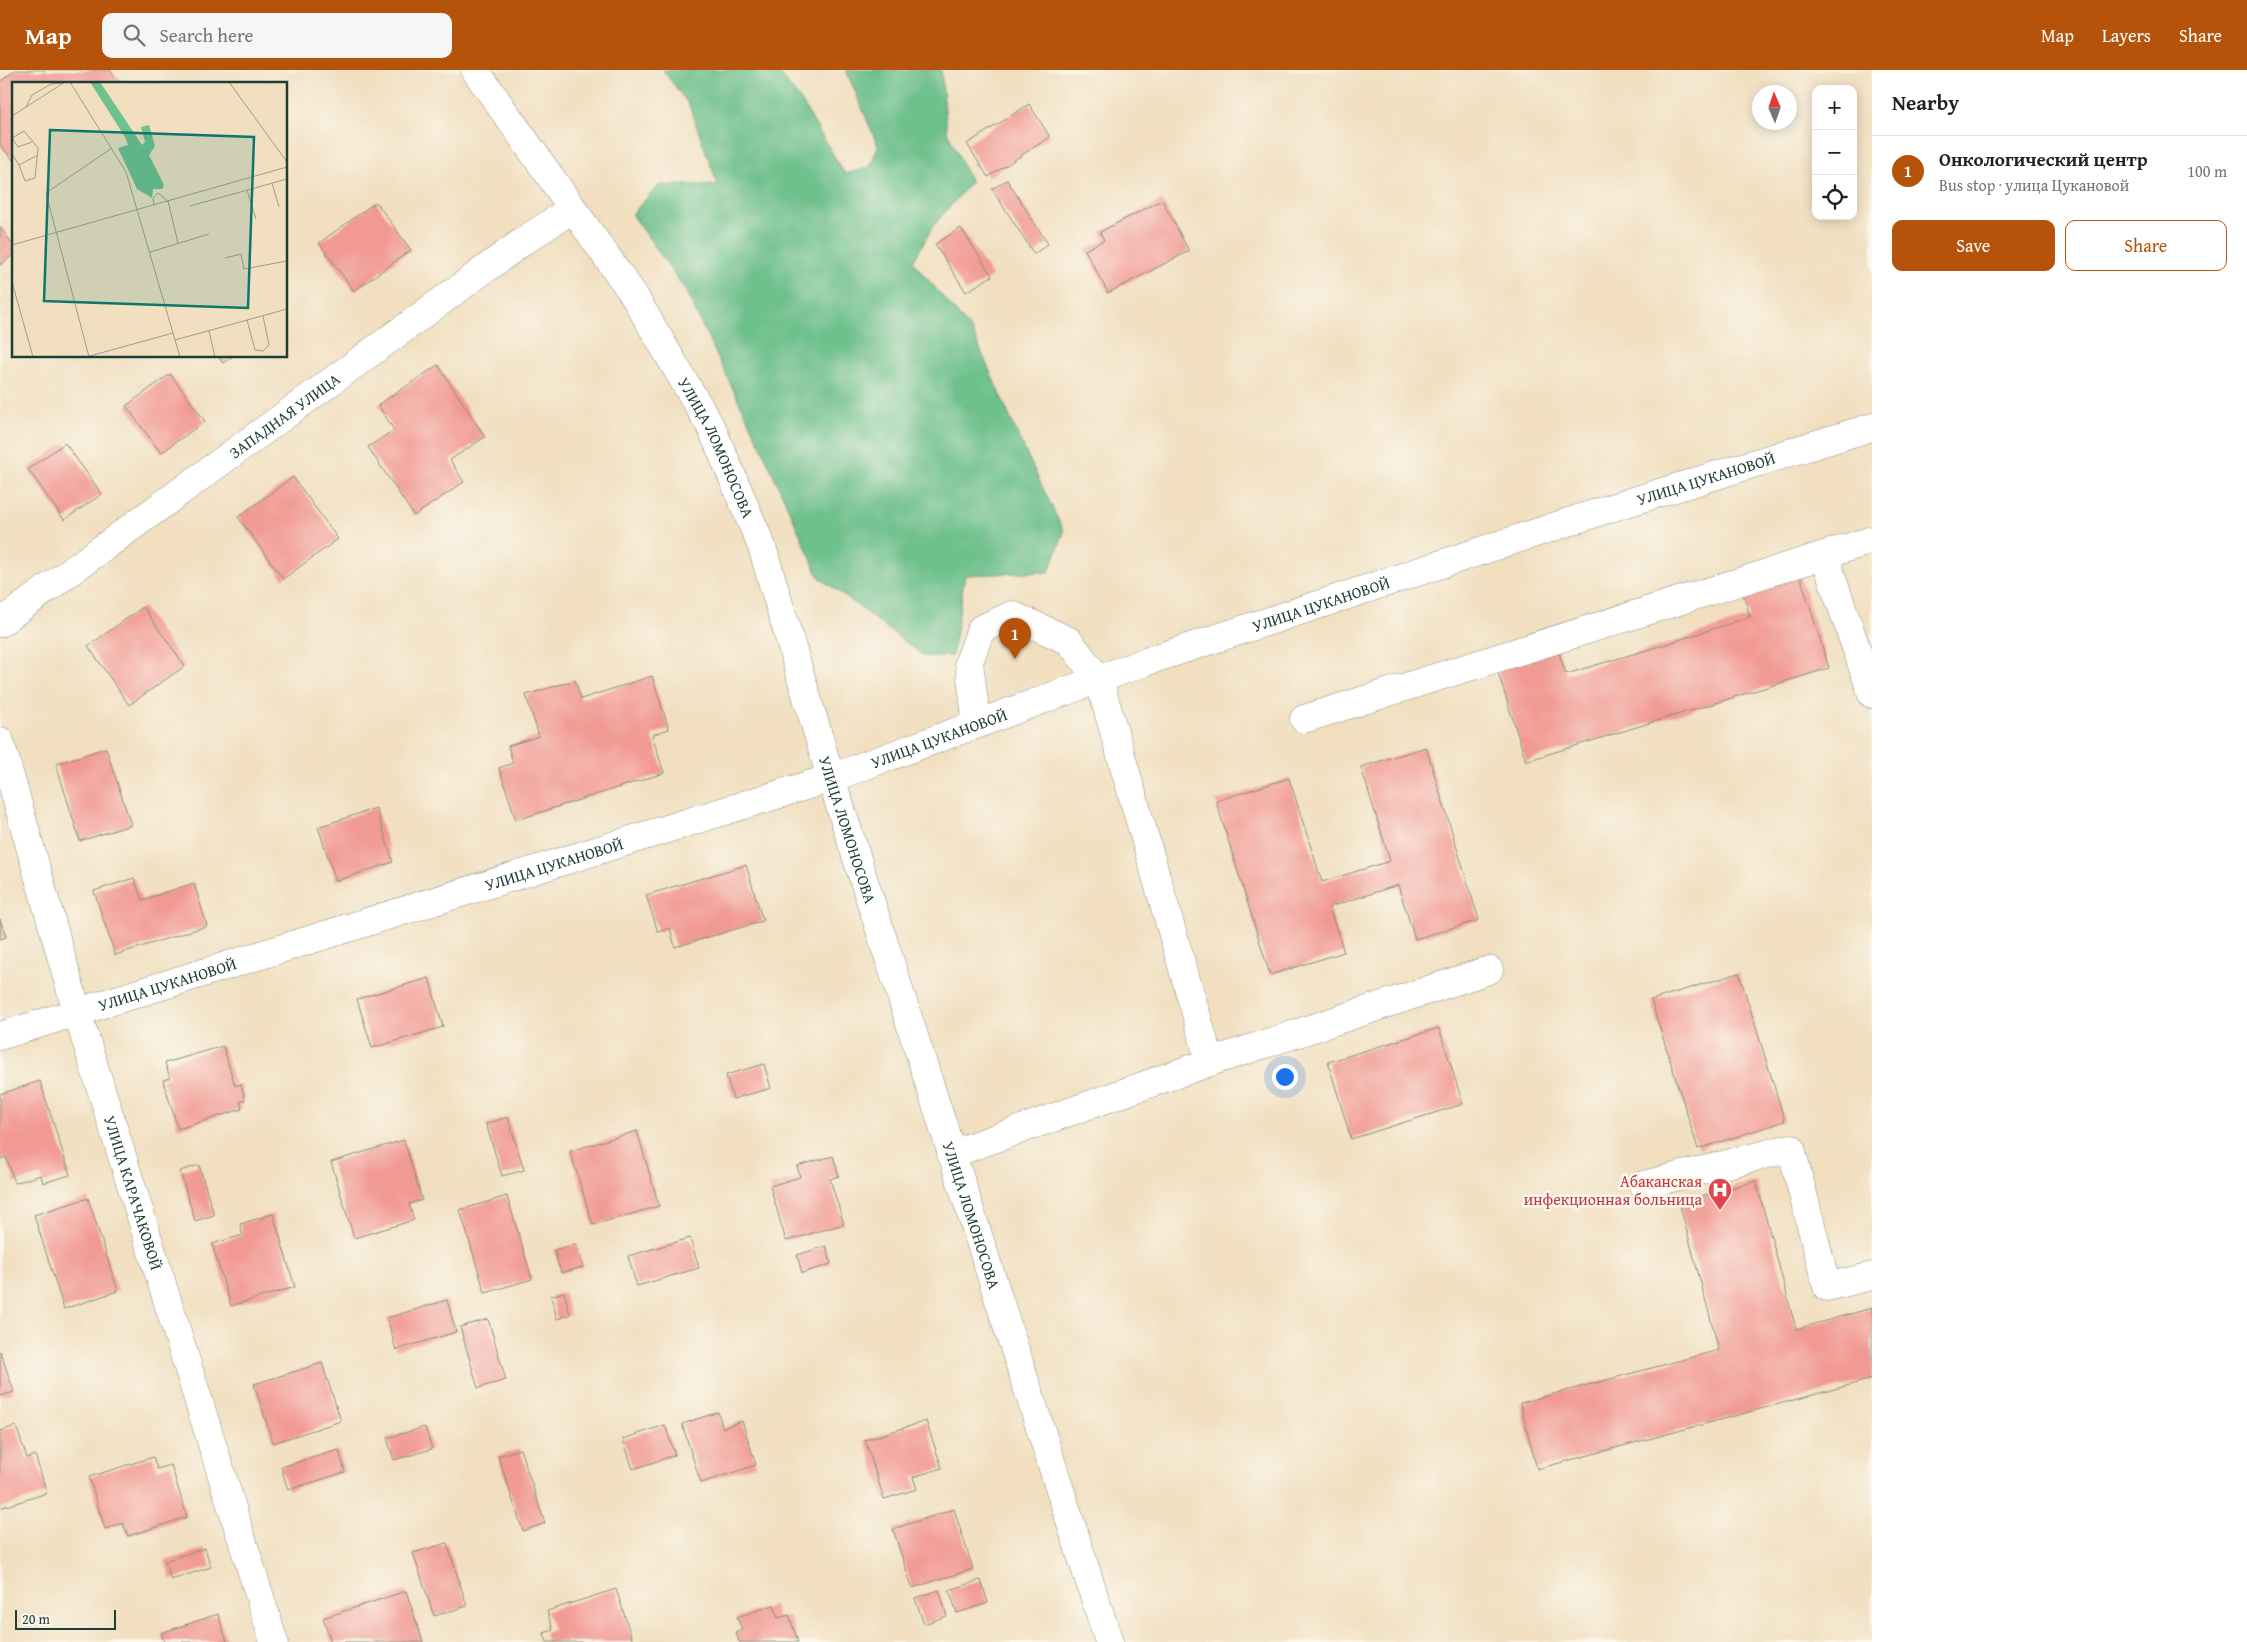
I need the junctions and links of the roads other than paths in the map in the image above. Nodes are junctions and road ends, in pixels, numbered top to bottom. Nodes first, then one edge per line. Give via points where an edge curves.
1 (475, 70) edge
2 (572, 209) junction
3 (1872, 427) edge
4 (1872, 540) edge
5 (1824, 555) junction
6 (0, 623) edge
7 (1099, 680) junction
8 (1872, 694) edge
9 (1304, 719) dead end
10 (977, 725) junction
11 (0, 741) edge
12 (830, 778) junction
13 (1489, 970) dead end
14 (77, 1012) junction
15 (0, 1036) edge
16 (1210, 1062) junction
17 (951, 1154) junction
18 (1642, 1185) dead end
19 (1872, 1276) edge
20 (274, 1642) edge
21 (1108, 1642) edge

1 - 2 street, УЛИЦА ЛОМОНОСОВА
2 - 6 street, ЗАПАДНАЯ УЛИЦА
2 - 12 street, УЛИЦА ЛОМОНОСОВА via 633,294 712,428 762,547
3 - 7 street, УЛИЦА ЦУКАНОВОЙ via 1617,506
4 - 5 street
5 - 8 street
5 - 9 street
7 - 10 street, УЛИЦА ЦУКАНОВОЙ
7 - 10 street via 1068,642 1012,615 982,629 969,662
7 - 16 street
10 - 12 street, УЛИЦА ЦУКАНОВОЙ
11 - 14 street, УЛИЦА КАРАЧАКОВОЙ
12 - 14 street, УЛИЦА ЦУКАНОВОЙ
12 - 17 street, УЛИЦА ЛОМОНОСОВА
13 - 16 street
14 - 15 street, УЛИЦА ЦУКАНОВОЙ
14 - 20 street, УЛИЦА КАРАЧАКОВОЙ
16 - 17 street
17 - 21 street, УЛИЦА ЛОМОНОСОВА
18 - 19 street via 1791,1148 1827,1287

